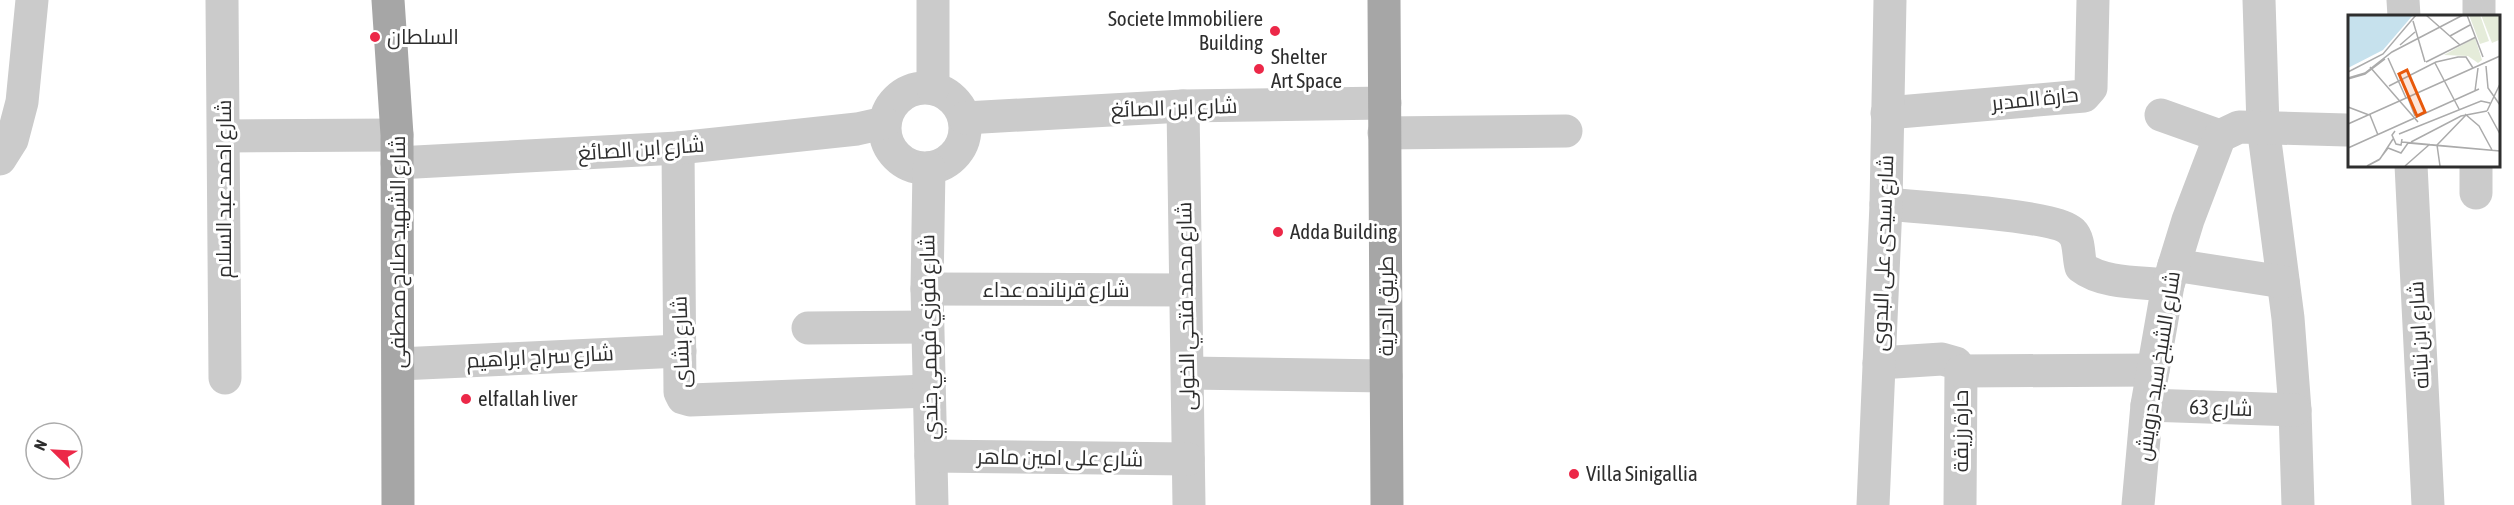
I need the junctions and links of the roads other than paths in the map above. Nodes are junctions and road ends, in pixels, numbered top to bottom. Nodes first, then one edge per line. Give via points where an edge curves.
1 (32, 0) edge
2 (222, 0) edge
3 (388, 0) edge
4 (933, 0) edge
5 (1384, 0) edge
6 (1890, 0) edge
7 (1898, 0) edge
8 (2093, 0) edge
9 (2259, 0) edge
10 (2403, 0) edge
11 (2404, 15) edge
12 (933, 87) junction
13 (1184, 106) junction
14 (1887, 113) junction
15 (2161, 115) dead end
16 (964, 118) junction
17 (1384, 118) junction
18 (884, 123) junction
19 (2263, 126) junction
20 (2346, 130) dead end
21 (1566, 131) dead end
22 (225, 136) junction
23 (2220, 136) junction
24 (678, 148) junction
25 (397, 149) junction
26 (0, 159) edge
27 (2411, 166) edge
28 (929, 168) junction
29 (1886, 204) junction
30 (2171, 275) junction
31 (2283, 282) junction
32 (927, 289) junction
33 (1185, 290) junction
34 (927, 327) junction
35 (808, 328) dead end
36 (680, 351) junction
37 (1879, 363) junction
38 (399, 364) junction
39 (2153, 370) junction
40 (1961, 371) junction
41 (1188, 374) junction
42 (1386, 376) junction
43 (225, 378) dead end
44 (928, 391) junction
45 (2147, 405) junction
46 (2295, 410) junction
47 (931, 456) junction
48 (1188, 459) junction
49 (398, 505) edge
50 (932, 505) edge
51 (1189, 505) edge
52 (1387, 505) edge
53 (1873, 505) edge
54 (1960, 505) edge
55 (2138, 505) edge
56 (2298, 505) edge
57 (2428, 505) edge

1 - 26 street via 22,102 12,140
2 - 22 street, شارع احمد عبد السلام
3 - 25 main road, شارع الشهيد صلاح مصطفى
4 - 12 street
5 - 17 main road, طريق الحرية
6 - 7 street
6 - 14 street, شارع سيدى على البدوى
8 - 14 street, حارة المدبر via 2091,88 2084,96
9 - 19 street
10 - 11 street
12 - 16 street via 955,100
12 - 18 street via 907,91 896,99
13 - 16 street, شارع ابن الصائغ
13 - 17 street, شارع ابن الصائغ
13 - 33 street, شارع محمد فتحي الخولى
14 - 29 street, شارع سيدى على البدوى
15 - 23 street
16 - 28 street via 962,145 954,157
17 - 21 street, شارع ابن الصائغ
17 - 42 main road, طريق الحرية
18 - 24 street, شارع ابن الصائغ
18 - 28 street via 885,138 897,156 915,167
19 - 20 street
19 - 23 street via 2239,127
19 - 31 street
22 - 25 street, شارع ابن الصائغ
22 - 43 street, شارع احمد عبد السلام
23 - 30 street, شارع الشيخ سيد درويش
24 - 25 street, شارع ابن الصائغ
24 - 36 street, شارع بشاى
25 - 38 main road, شارع الشهيد صلاح مصطفى
27 - 57 street, شارع ابن نباته
28 - 32 street, شارع فوزي فهمي جندي
29 - 30 street via 2062,225 2077,238 2080,267 2088,273 2099,277
29 - 37 street, شارع سيدى على البدوى
30 - 31 street
30 - 39 street, شارع الشيخ سيد درويش
31 - 46 street
32 - 33 street, شارع قرنانده عداء
32 - 34 street, شارع فوزي فهمي جندي
33 - 41 street, شارع محمد فتحي الخولى
34 - 35 street
34 - 44 street, شارع فوزي فهمي جندي
36 - 38 street, شارع سراج ابراهيم
36 - 44 street, شارع بشاى via 680,392 690,400
37 - 40 street, حارة رزيقة via 1942,359 1956,363
37 - 53 street, شارع سيدى على البدوى
38 - 49 main road, شارع الشهيد صلاح مصطفى
39 - 40 street
39 - 45 street, شارع الشيخ سيد درويش
40 - 54 street, حارة رزيقة
41 - 42 street
41 - 48 street, شارع محمد فتحي الخولى
42 - 52 main road, طريق الحرية
44 - 47 street, شارع فوزي فهمي جندي
45 - 46 street, شارع 63
45 - 55 street, شارع الشيخ سيد درويش
46 - 56 street
47 - 48 street, شارع على امين ماهر
47 - 50 street, شارع فوزي فهمي جندي
48 - 51 street, شارع محمد فتحي الخولى

